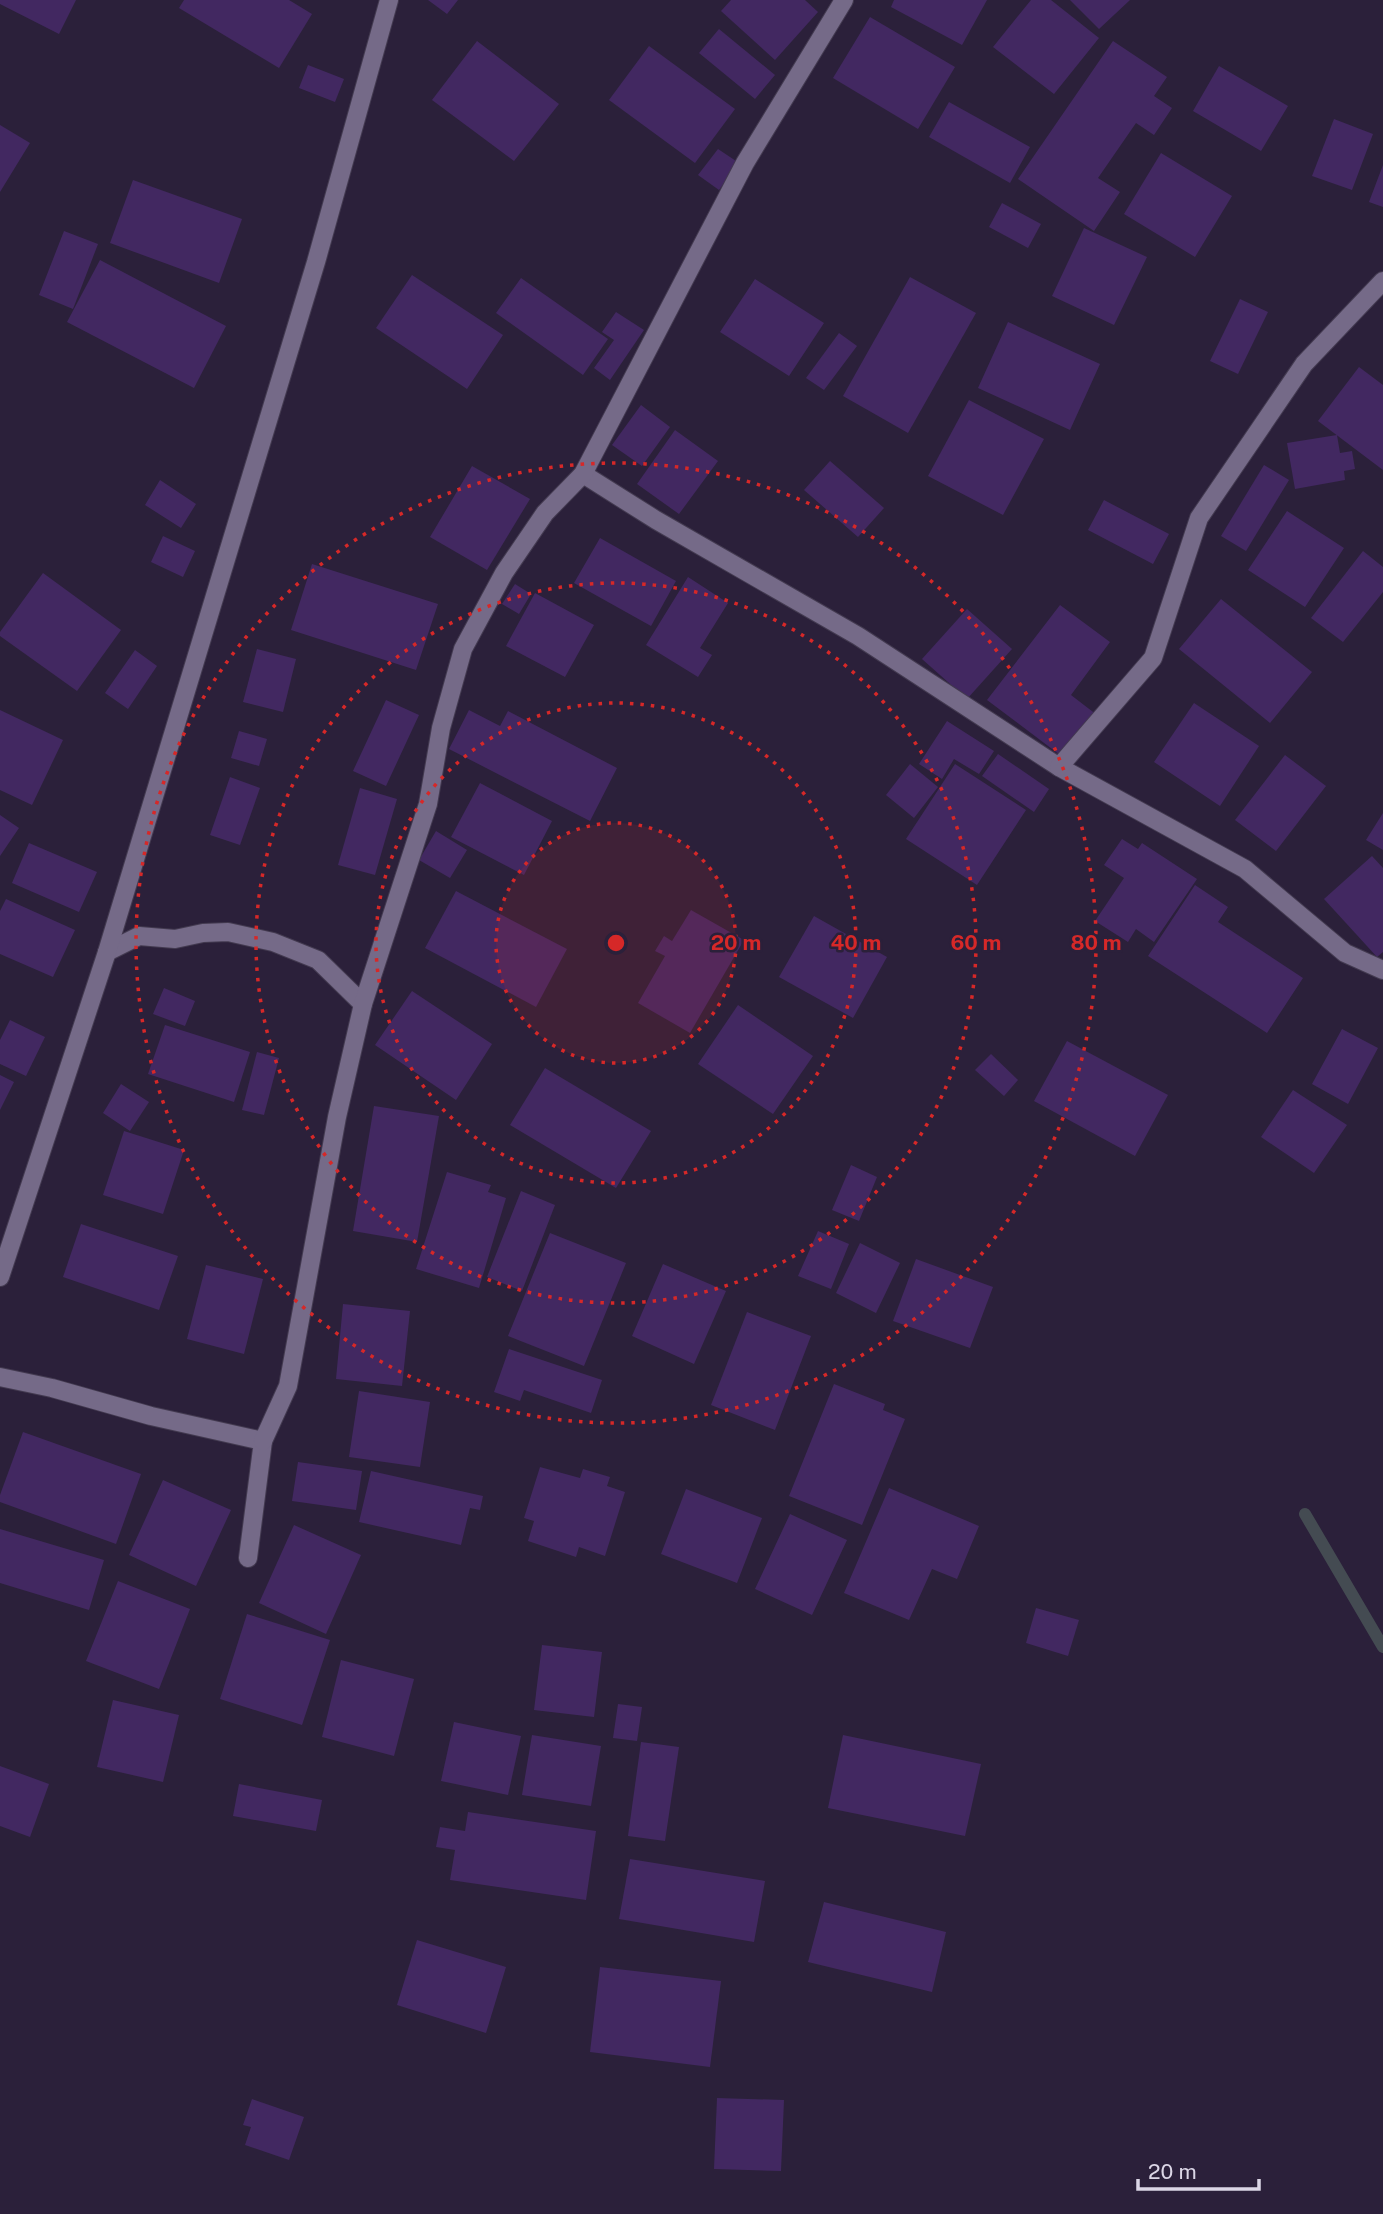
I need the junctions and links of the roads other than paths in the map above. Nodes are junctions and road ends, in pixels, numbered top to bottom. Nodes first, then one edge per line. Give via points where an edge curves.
1 (389, 0) edge
2 (844, 0) edge
3 (1383, 281) edge
4 (583, 474) junction
5 (1059, 767) junction
6 (107, 952) junction
7 (1383, 970) edge
8 (363, 1004) junction
9 (0, 1276) edge
10 (0, 1377) edge
11 (263, 1441) junction
12 (248, 1558) dead end

1 - 6 street via 316,262
2 - 4 street via 746,163
3 - 5 street via 1304,364 1199,518 1153,658
4 - 5 street via 858,636
4 - 8 street via 545,513 504,573 463,649 428,804
5 - 7 street via 1245,869 1345,953
6 - 8 street via 139,936 175,939 228,932 273,942 318,960
6 - 9 street
8 - 11 street via 288,1385
10 - 11 street
11 - 12 street

